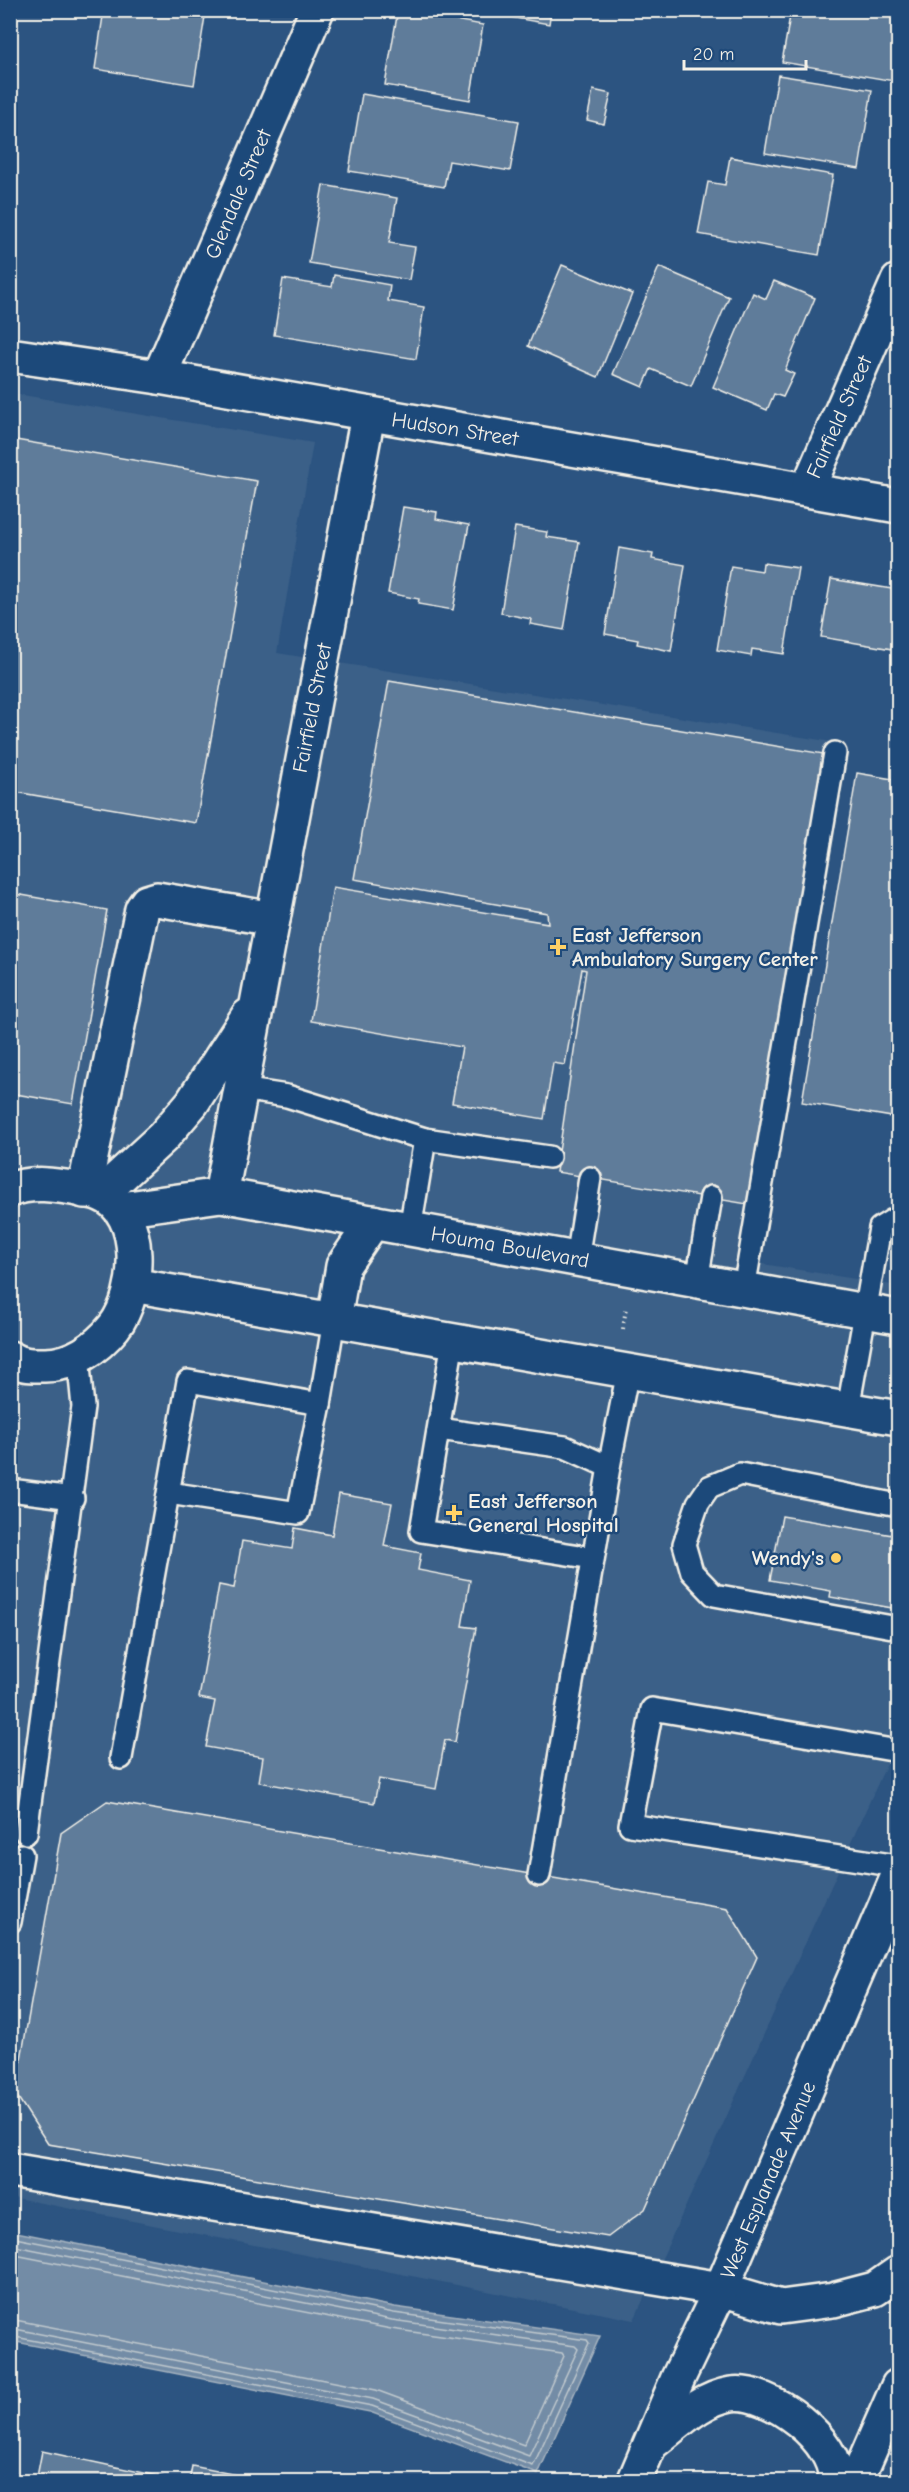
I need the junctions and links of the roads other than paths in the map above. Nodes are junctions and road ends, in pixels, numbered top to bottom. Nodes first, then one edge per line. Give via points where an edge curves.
1 (317, 10) edge
2 (898, 281) edge
3 (10, 355) edge
4 (159, 377) junction
5 (368, 415) junction
6 (808, 488) junction
7 (898, 506) edge
8 (835, 753) dead end
9 (273, 919) junction
10 (257, 1002) junction
11 (241, 1089) junction
12 (425, 1139) junction
13 (549, 1157) dead end
14 (590, 1178) dead end
15 (11, 1188) edge
16 (221, 1195) junction
17 (711, 1197) dead end
18 (102, 1198) junction
19 (898, 1216) edge
20 (373, 1222) junction
21 (410, 1229) junction
22 (577, 1259) junction
23 (697, 1281) junction
24 (132, 1286) junction
25 (744, 1289) junction
26 (866, 1311) junction
27 (898, 1317) edge
28 (334, 1320) junction
29 (453, 1341) junction
30 (78, 1356) junction
31 (10, 1358) edge
32 (628, 1371) junction
33 (320, 1404) junction
34 (848, 1409) junction
35 (898, 1418) edge
36 (439, 1429) junction
37 (609, 1467) junction
38 (10, 1490) edge
39 (169, 1493) junction
40 (73, 1497) junction
41 (898, 1505) edge
42 (593, 1558) junction
43 (898, 1628) edge
44 (898, 1751) edge
45 (121, 1758) dead end
46 (26, 1833) dead end
47 (22, 1855) dead end
48 (898, 1866) edge
49 (540, 1875) dead end
50 (898, 1876) edge
51 (10, 1922) edge
52 (10, 2170) edge
53 (898, 2273) edge
54 (721, 2289) junction
55 (898, 2385) edge
56 (650, 2444) junction
57 (634, 2481) edge
58 (835, 2481) edge
59 (856, 2481) edge

1 - 4 street, Glendale Street
2 - 6 street, Fairfield Street
3 - 4 street, Hudson Street
4 - 5 street, Hudson Street
5 - 6 street, Hudson Street
5 - 9 street, Fairfield Street
6 - 7 street, Hudson Street
8 - 25 lane
9 - 10 street, Fairfield Street
9 - 18 street via 157,899 147,902 142,909
10 - 11 street, Fairfield Street
10 - 18 street, Fairfield Street via 192,1103
11 - 12 lane via 287,1096
11 - 16 street, Fairfield Street
12 - 13 lane
12 - 21 lane
14 - 22 lane
15 - 18 street, Houma Boulevard via 56,1185
16 - 18 street, Houma Boulevard
16 - 20 street, Houma Boulevard
17 - 23 lane
18 - 24 street via 130,1227 135,1251
19 - 26 lane via 880,1228
20 - 21 street, Houma Boulevard
20 - 28 street via 343,1266
21 - 22 street, Houma Boulevard
22 - 23 street, Houma Boulevard
23 - 25 street, Houma Boulevard
24 - 28 street
24 - 30 street via 116,1325 90,1351
25 - 26 street, Houma Boulevard
26 - 27 street, Houma Boulevard
26 - 34 lane
28 - 29 street
28 - 33 lane
29 - 32 street
29 - 36 lane
30 - 31 street via 57,1365 22,1365
30 - 40 lane via 83,1407
32 - 34 street
32 - 37 lane
33 - 39 lane via 298,1514
33 - 39 lane via 188,1381
34 - 35 street
36 - 37 lane via 565,1447
36 - 42 lane via 422,1531
37 - 42 lane
38 - 40 lane
39 - 45 lane
40 - 46 lane
41 - 43 lane via 740,1474 710,1487 698,1503 684,1544 692,1572 714,1595
42 - 49 lane
44 - 48 lane via 652,1709 630,1825
47 - 51 lane
50 - 54 street, West Esplanade Avenue
52 - 54 street
53 - 54 street via 875,2289 781,2307
54 - 56 street, West Esplanade Avenue
55 - 59 street
56 - 57 street, West Esplanade Avenue
56 - 58 street via 705,2402 733,2394 770,2401 796,2416 822,2445 836,2474

